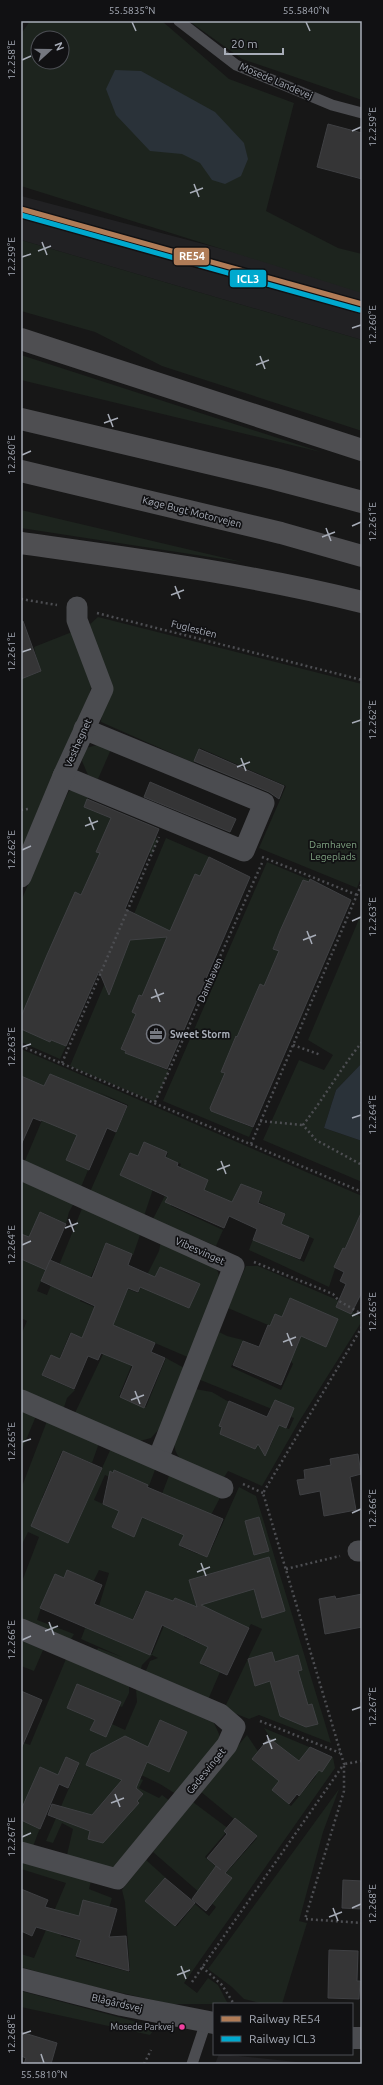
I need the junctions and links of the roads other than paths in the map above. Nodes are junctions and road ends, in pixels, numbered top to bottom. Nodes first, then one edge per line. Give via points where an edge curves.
1 (178, 21) edge
2 (362, 113) edge
3 (21, 339) edge
4 (21, 419) edge
5 (362, 450) edge
6 (21, 471) edge
7 (362, 502) edge
8 (21, 543) edge
9 (362, 556) edge
10 (362, 602) edge
11 (77, 608) road end
12 (84, 729) junction
13 (63, 776) junction
14 (21, 877) edge
15 (21, 1170) edge
16 (21, 1400) edge
17 (158, 1459) junction
18 (223, 1488) dead end
19 (21, 1629) edge
20 (21, 1852) edge
21 (21, 1979) edge
22 (210, 2023) edge
23 (192, 2064) edge

1 - 2 lane, Mosede Landevej via 236,65 332,105
3 - 5 highway
4 - 7 highway
6 - 9 highway, Køge Bugt Motorvejen via 281,533
8 - 10 highway via 317,591
11 - 12 street, Vesthegnet via 77,620 103,689
12 - 13 street, Vesthegnet
12 - 13 street via 264,804 244,851
13 - 14 street, Vesthegnet
15 - 17 street, Vibesvinget via 234,1266
16 - 17 street
17 - 18 street
19 - 20 street, Gadesvinget via 220,1714 235,1727 227,1745 117,1879
21 - 22 street, Blågårdsvej via 115,2003
22 - 23 lane

